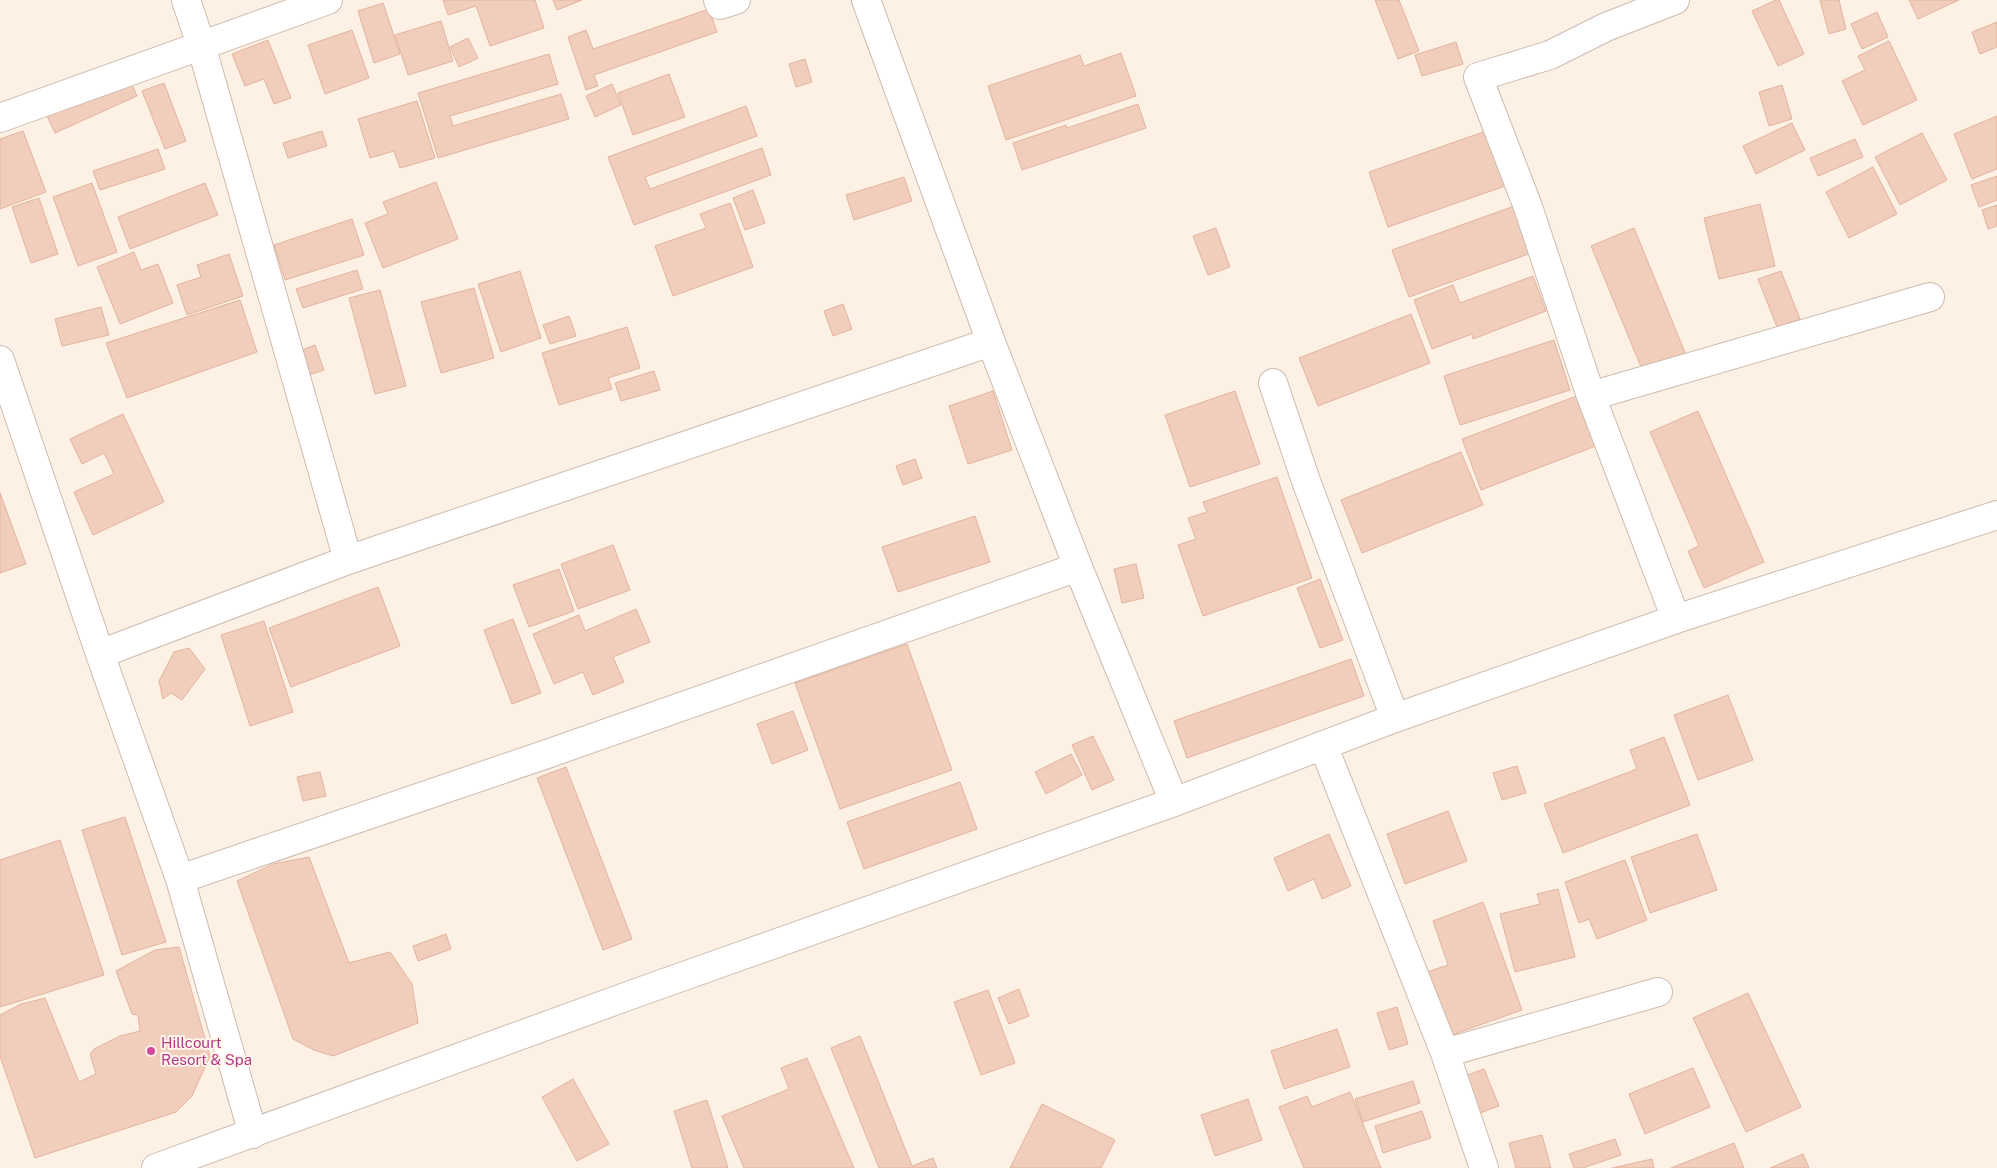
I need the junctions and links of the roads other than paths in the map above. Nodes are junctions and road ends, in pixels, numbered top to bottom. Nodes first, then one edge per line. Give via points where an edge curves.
1 (186, 0) edge
2 (328, 0) edge
3 (718, 0) edge
4 (736, 0) edge
5 (866, 0) edge
6 (1675, 0) edge
7 (200, 45) junction
8 (0, 118) edge
9 (1930, 297) dead end
10 (991, 342) junction
11 (0, 360) edge
12 (1273, 383) dead end
13 (1591, 396) junction
14 (1997, 515) edge
15 (348, 560) junction
16 (1078, 567) junction
17 (1676, 619) junction
18 (100, 654) junction
19 (1395, 718) junction
20 (1323, 745) junction
21 (1174, 802) junction
22 (180, 879) junction
23 (1658, 992) dead end
24 (1446, 1053) junction
25 (253, 1134) junction
26 (156, 1168) edge
27 (1484, 1168) edge

1 - 7 street
2 - 7 street
3 - 4 street via 720,5
5 - 10 street
6 - 13 street via 1606,27 1550,55 1478,77 1528,207
7 - 8 street
7 - 15 street
9 - 13 street
10 - 15 street
10 - 16 street
11 - 18 street
12 - 19 street via 1306,481
13 - 17 street
14 - 17 street
15 - 18 street
16 - 21 street
16 - 22 street
17 - 19 street
18 - 22 street
19 - 20 street
20 - 21 street
20 - 24 street
21 - 25 street via 638,992
22 - 25 street
23 - 24 street
24 - 27 street
25 - 26 street

